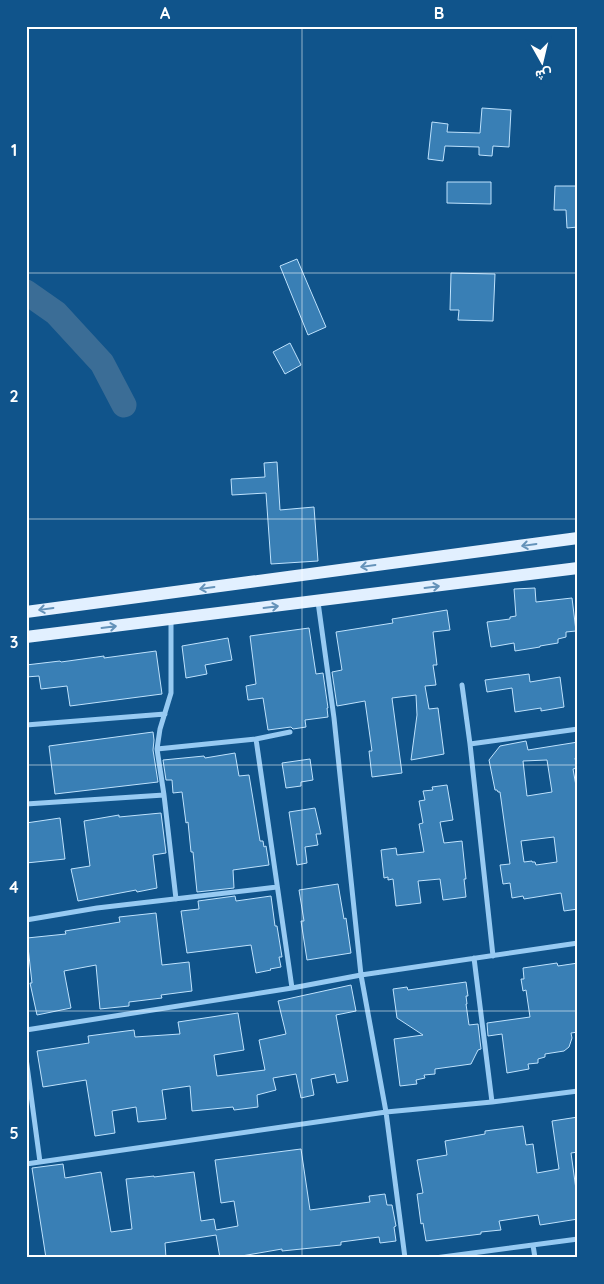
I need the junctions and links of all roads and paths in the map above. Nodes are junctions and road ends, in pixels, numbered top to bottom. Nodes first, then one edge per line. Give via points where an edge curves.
1 (578, 538) edge
2 (578, 568) edge
3 (318, 602) junction
4 (26, 612) edge
5 (171, 619) junction
6 (26, 637) edge
7 (462, 685) dead end
8 (165, 714) junction
9 (26, 725) edge
10 (578, 729) edge
11 (290, 732) dead end
12 (256, 739) junction
13 (470, 744) junction
14 (157, 748) junction
15 (164, 795) junction
16 (26, 804) edge
17 (277, 887) junction
18 (176, 899) junction
19 (26, 920) edge
20 (578, 943) edge
21 (493, 956) junction
22 (474, 958) junction
23 (361, 975) junction
24 (292, 988) junction
25 (26, 1030) edge
26 (26, 1058) edge
27 (578, 1091) edge
28 (492, 1102) junction
29 (386, 1112) junction
30 (40, 1162) junction
31 (26, 1164) edge
32 (578, 1239) edge
33 (533, 1245) junction
34 (404, 1258) edge
35 (435, 1258) edge
36 (535, 1258) edge

1 -> 4 main road
3 -> 2 main road
5 -> 3 main road
3 - 23 street via 334,718
6 -> 5 main road
5 - 8 street via 171,693
7 - 13 street
8 - 9 street
8 - 14 street
10 - 13 street
11 - 12 street
12 - 14 street
12 - 17 street
13 - 21 street
14 - 15 street
15 - 16 street
15 - 18 street
17 - 18 street
17 - 24 street
18 - 19 street
20 - 21 street
21 - 22 street
22 - 23 street
22 - 28 street
23 - 24 street
23 - 29 street
24 - 25 street
26 - 30 street
27 - 28 street
28 - 29 street
29 - 30 street
29 - 34 street
30 - 31 street
32 - 33 street
33 - 35 street
33 - 36 street

